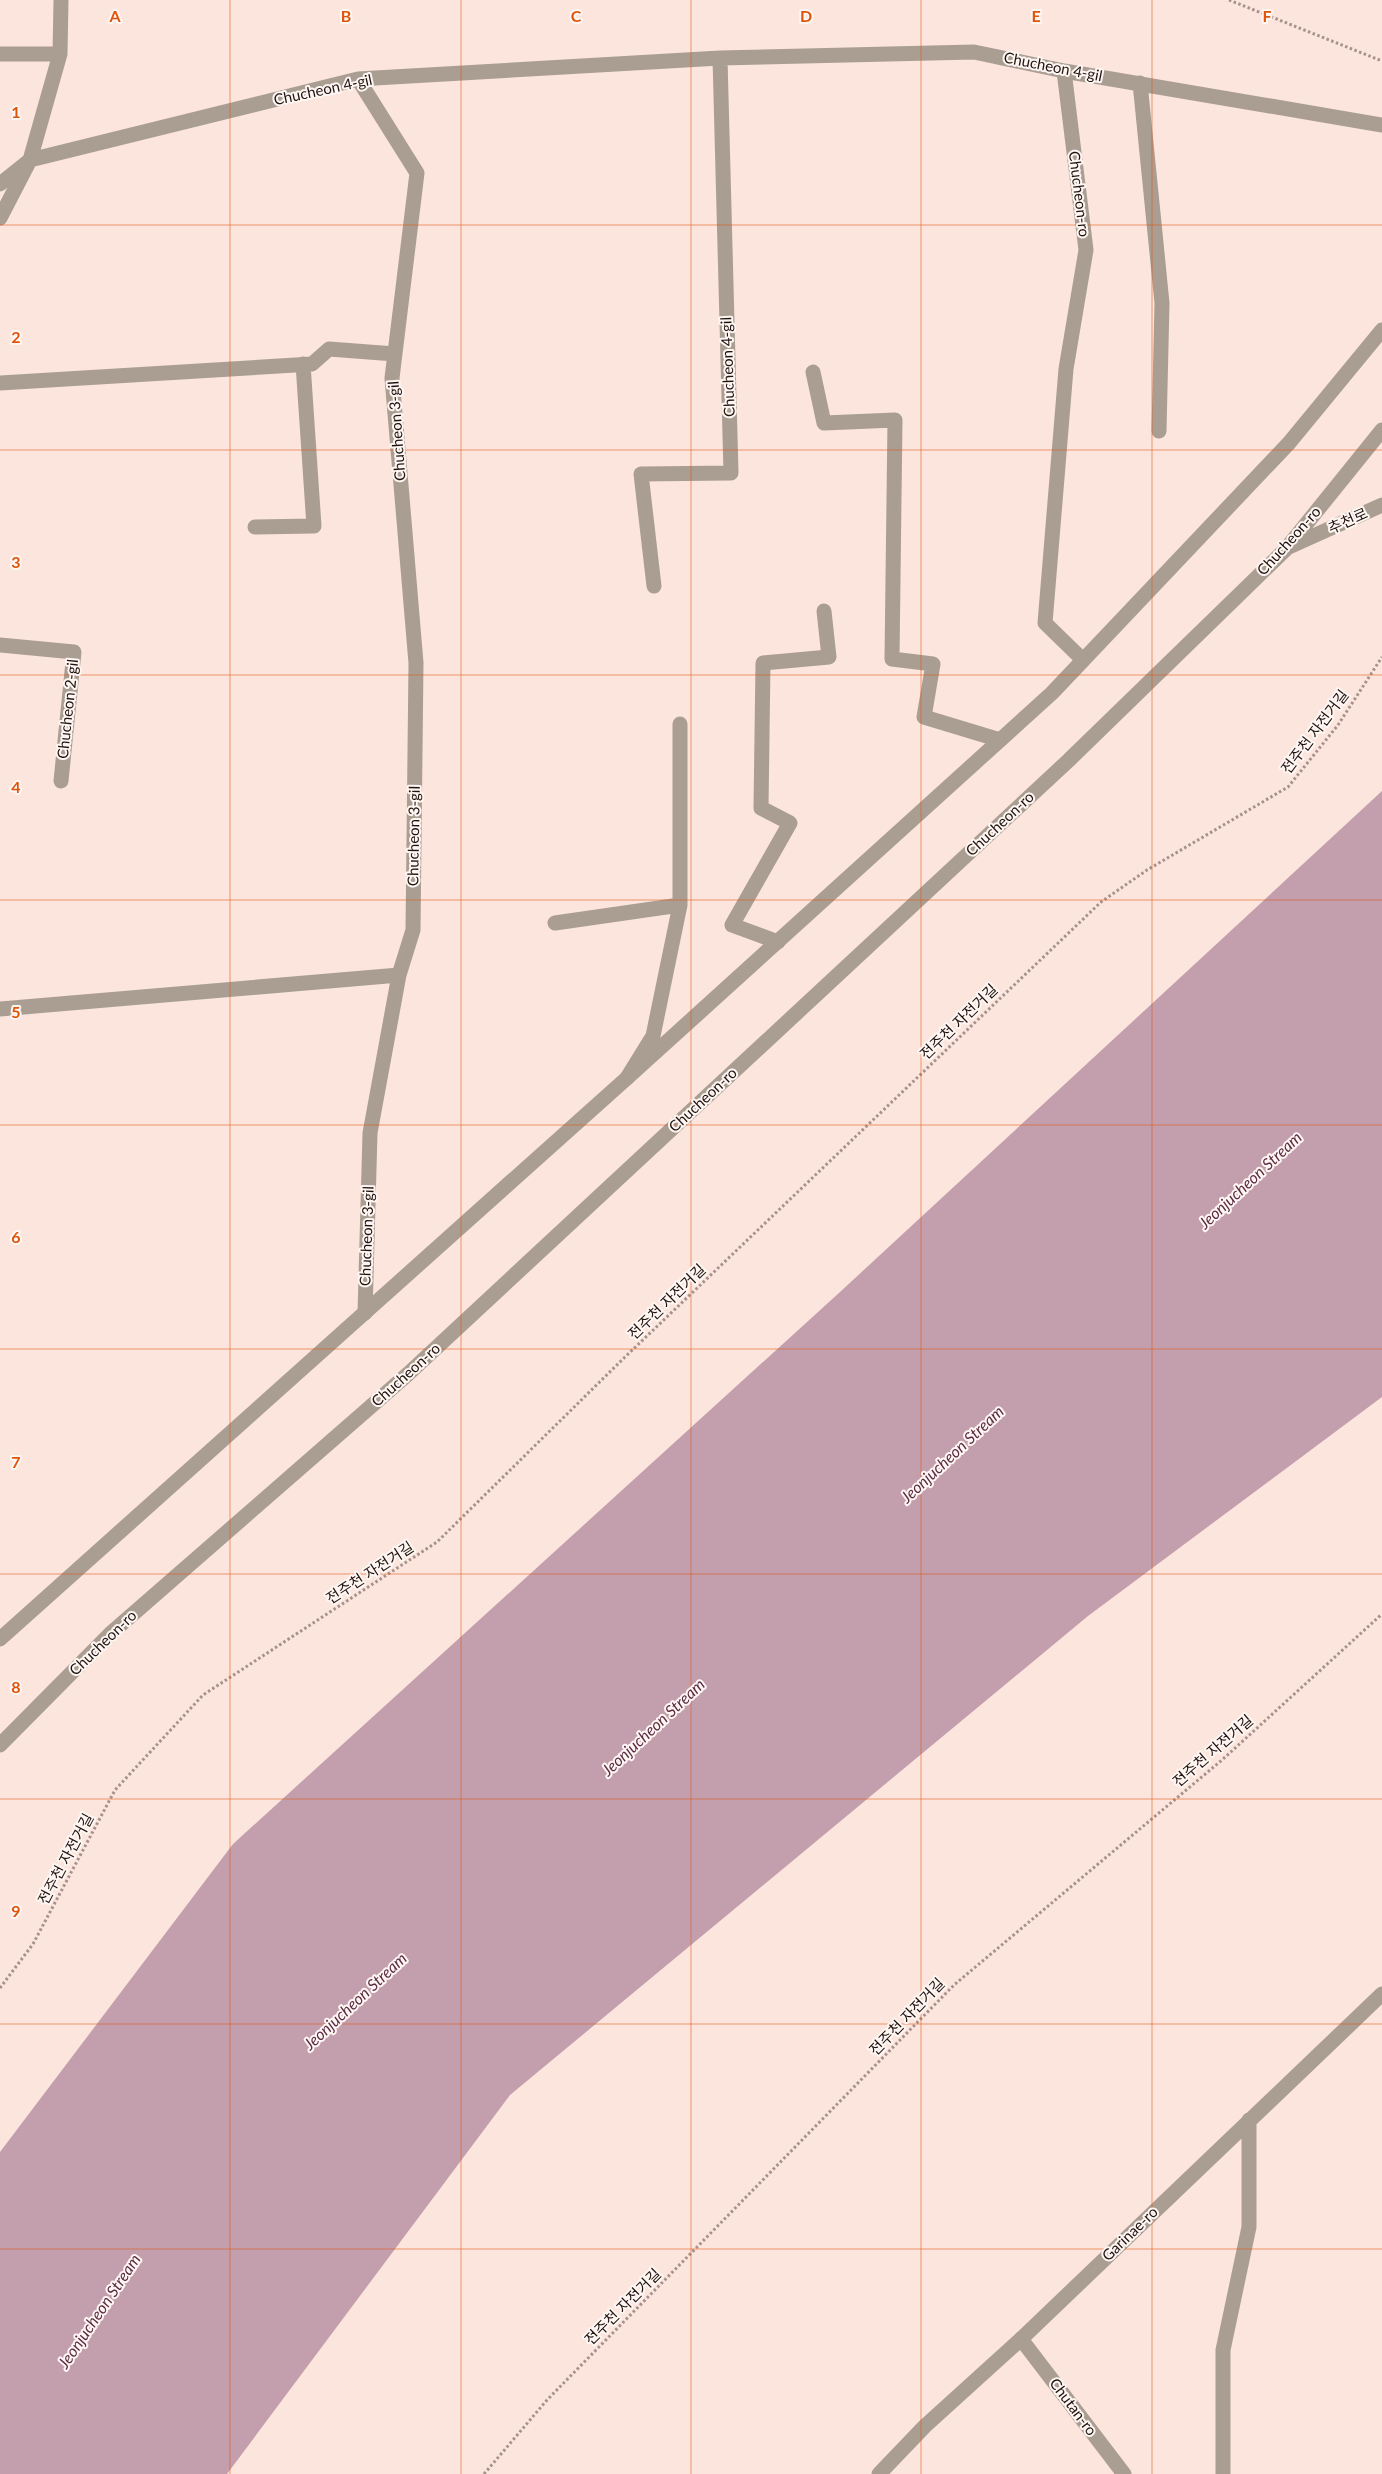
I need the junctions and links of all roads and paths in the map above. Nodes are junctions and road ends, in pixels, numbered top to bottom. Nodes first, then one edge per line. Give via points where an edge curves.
1 (61, 0) edge
2 (1229, 0) edge
3 (0, 54) edge
4 (60, 54) junction
5 (720, 58) junction
6 (1382, 61) edge
7 (1064, 71) junction
8 (358, 79) junction
9 (1140, 83) junction
10 (1382, 126) edge
11 (30, 160) junction
12 (0, 184) edge
13 (0, 218) edge
14 (1382, 330) edge
15 (395, 354) junction
16 (303, 364) junction
17 (813, 372) dead end
18 (0, 383) edge
19 (1382, 430) edge
20 (1160, 431) dead end
21 (1382, 505) edge
22 (255, 527) dead end
23 (1286, 549) junction
24 (654, 586) dead end
25 (824, 611) dead end
26 (0, 645) edge
27 (1382, 657) edge
28 (1083, 660) junction
29 (680, 724) dead end
30 (1000, 740) junction
31 (61, 781) dead end
32 (680, 905) junction
33 (555, 922) dead end
34 (778, 942) junction
35 (399, 975) junction
36 (0, 1009) edge
37 (627, 1078) junction
38 (365, 1313) junction
39 (1382, 1614) edge
40 (0, 1639) edge
41 (0, 1745) edge
42 (0, 1988) edge
43 (1382, 1994) edge
44 (1249, 2120) junction
45 (1021, 2339) junction
46 (484, 2474) edge
47 (879, 2474) edge
48 (1124, 2474) edge
49 (1224, 2474) edge

1 - 4 street
2 - 6 path
3 - 4 street
4 - 11 street
5 - 7 street, Chucheon 4-gil via 974,52
5 - 8 street, Chucheon 4-gil
5 - 24 street, Chucheon 4-gil via 731,473 641,474
7 - 9 street, Chucheon 4-gil
7 - 28 street, Chucheon-ro via 1086,250 1066,369 1045,623
8 - 11 street, Chucheon 4-gil
8 - 15 street, Chucheon 3-gil via 417,173
9 - 10 street, Chucheon 4-gil
9 - 20 street via 1162,303
11 - 12 street, Chucheon 4-gil
11 - 13 street
14 - 28 street via 1289,443
15 - 16 street via 329,349 312,364
15 - 35 street, Chucheon 3-gil via 392,378 416,664 413,930
16 - 18 street
16 - 22 street via 314,526
17 - 30 street via 824,423 895,420 892,659 933,664 924,717
19 - 23 street, Chucheon-ro
21 - 23 street, 추천로
23 - 41 street, Chucheon-ro via 1018,808 408,1374 110,1634
25 - 34 street via 829,657 763,663 761,808 790,823 732,925
26 - 31 street, Chucheon 2-gil via 74,652
27 - 42 path, 전주천 자전거길 via 1338,725 1288,787 1147,870 1101,902 632,1350 437,1542 203,1695 116,1790 33,1944
28 - 30 street
29 - 32 street
30 - 34 street
32 - 33 street
32 - 37 street via 653,1036
34 - 37 street
35 - 36 street
35 - 38 street, Chucheon 3-gil via 370,1133
37 - 38 street
38 - 40 street
39 - 46 path, 전주천 자전거길 via 1222,1760 954,1985 547,2400
43 - 44 street, Garinae-ro
44 - 45 street, Garinae-ro
44 - 49 street via 1249,2227 1223,2350
45 - 47 street, Garinae-ro via 924,2426
45 - 48 street, Chutan-ro

